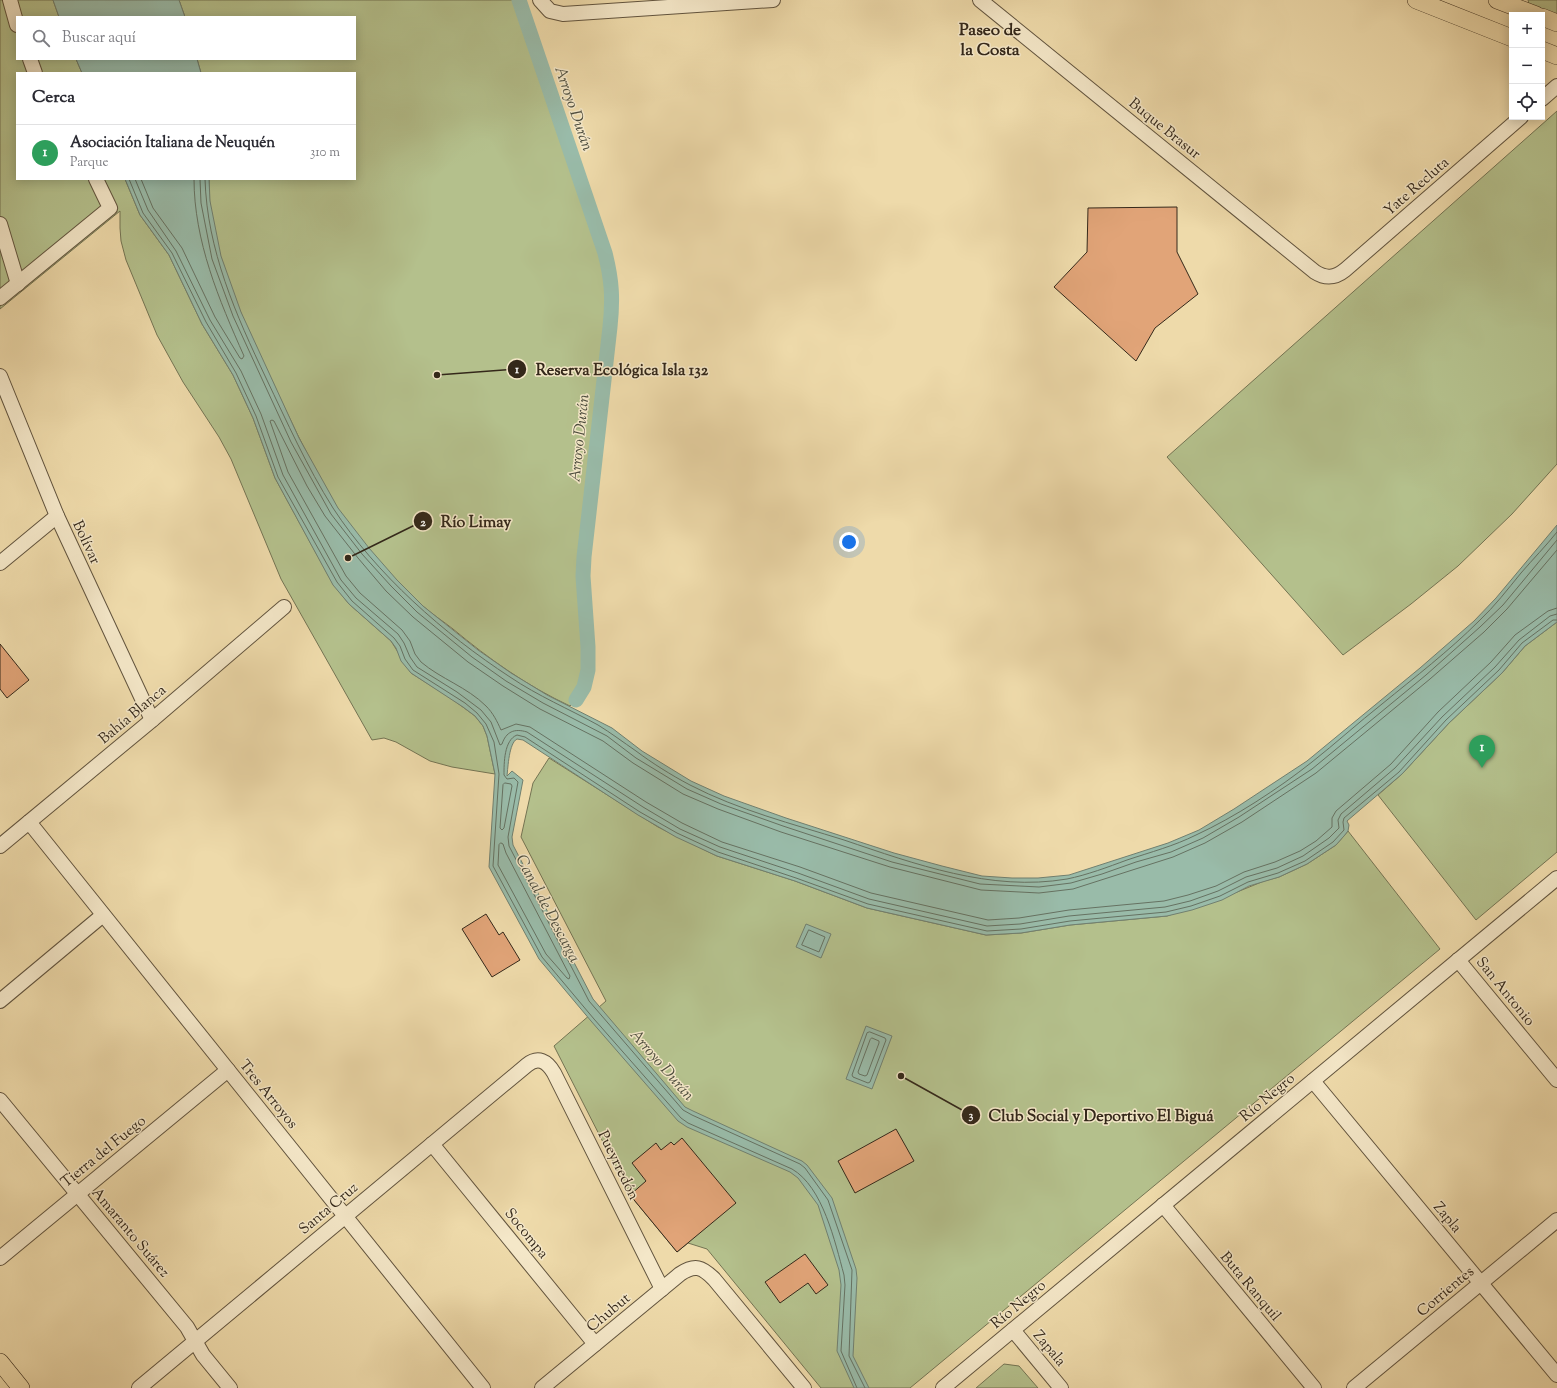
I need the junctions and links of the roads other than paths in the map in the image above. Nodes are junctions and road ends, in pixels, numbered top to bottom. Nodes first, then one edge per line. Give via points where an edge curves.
1 (10, 0) edge
2 (540, 0) edge
3 (773, 0) edge
4 (980, 0) edge
5 (1416, 0) edge
6 (1497, 0) edge
7 (1524, 10) edge
8 (1545, 18) edge
9 (16, 21) edge
10 (1557, 23) edge
11 (1509, 37) edge
12 (1545, 51) edge
13 (1557, 56) edge
14 (30, 60) edge
15 (35, 72) edge
16 (1557, 86) edge
17 (1545, 96) edge
18 (1518, 120) edge
19 (96, 180) edge
20 (0, 224) edge
21 (1330, 277) joint
22 (18, 284) junction
23 (0, 298) edge
24 (0, 376) edge
25 (57, 516) junction
26 (0, 563) edge
27 (284, 607) dead end
28 (152, 720) junction
29 (29, 822) junction
30 (0, 846) edge
31 (1557, 878) edge
32 (103, 915) junction
33 (1458, 960) junction
34 (0, 1001) edge
35 (541, 1060) joint
36 (228, 1070) junction
37 (1313, 1080) junction
38 (1557, 1080) edge
39 (0, 1100) edge
40 (432, 1144) junction
41 (78, 1194) junction
42 (1163, 1205) junction
43 (345, 1216) junction
44 (1557, 1220) edge
45 (0, 1258) edge
46 (1480, 1283) junction
47 (662, 1289) junction
48 (1013, 1330) junction
49 (195, 1341) junction
50 (595, 1344) junction
51 (0, 1362) edge
52 (1557, 1376) edge
53 (22, 1388) edge
54 (139, 1388) edge
55 (230, 1388) edge
56 (483, 1388) edge
57 (542, 1388) edge
58 (804, 1388) edge
59 (943, 1388) edge
60 (1061, 1388) edge
61 (1314, 1388) edge
62 (1354, 1388) edge

1 - 9 street
2 - 3 street via 550,11 563,14
4 - 21 street, Buque Brasur via 1314,272
5 - 11 main road
6 - 7 main road
8 - 10 main road
12 - 13 main road
14 - 15 street
16 - 17 street
18 - 21 street, Yate Recluta via 1345,270
19 - 22 street via 110,208
20 - 22 street
22 - 23 street
24 - 25 street, Bolívar
25 - 26 street
25 - 28 street, Bolívar
27 - 28 street, Bahía Blanca
28 - 29 street, Bahía Blanca
29 - 30 street, Bahía Blanca
29 - 32 street, Tres Arroyos
31 - 33 street, Río Negro
32 - 34 street
32 - 36 street, Tres Arroyos
33 - 37 street, Río Negro
33 - 38 street, San Antonio
35 - 40 street, Santa Cruz via 526,1065
35 - 47 street, Pueyrredón via 547,1063 554,1073
36 - 41 street, Tierra del Fuego
36 - 43 street, Tres Arroyos
37 - 42 street, Río Negro
37 - 46 street, Zapla
39 - 41 street, Amaranto Suárez
40 - 43 street, Santa Cruz
40 - 50 street, Socompa
41 - 45 street, Tierra del Fuego
41 - 49 street, Amaranto Suárez via 187,1327
42 - 48 street, Río Negro
42 - 61 street, Buta Ranquil
43 - 49 street, Santa Cruz
43 - 56 street, Tres Arroyos
44 - 46 street, Corrientes
46 - 52 street, Zapla
46 - 62 street, Corrientes
47 - 50 street, Chubut
47 - 58 street, Chubut via 686,1271 698,1268 704,1270
48 - 59 street, Río Negro
48 - 60 street, Zapala
49 - 54 street, Santa Cruz
49 - 55 street, Amaranto Suárez
50 - 57 street, Chubut
51 - 53 main road

